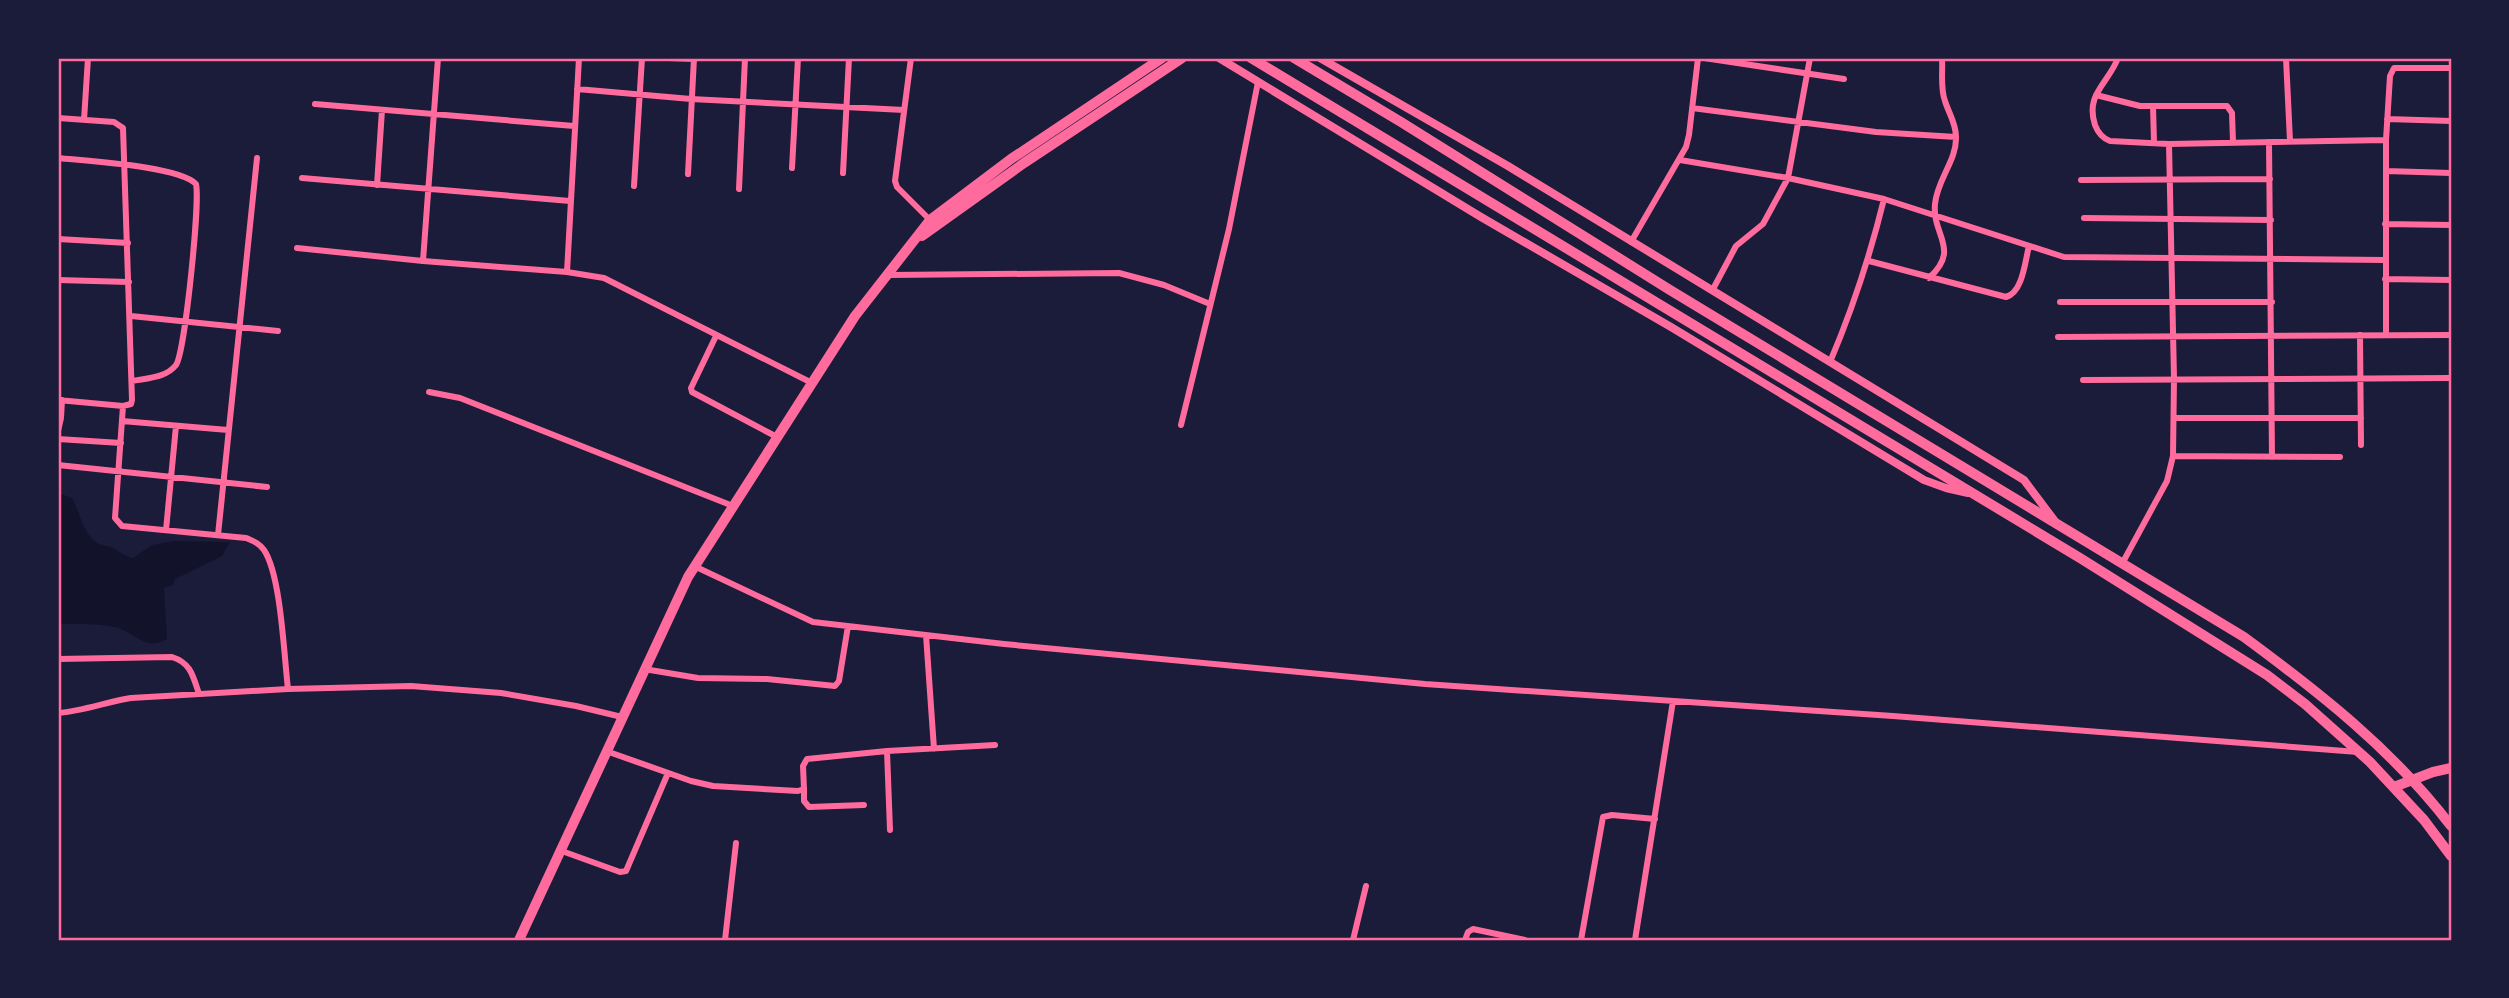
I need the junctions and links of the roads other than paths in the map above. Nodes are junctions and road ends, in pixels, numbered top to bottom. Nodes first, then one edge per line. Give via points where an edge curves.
1 (88, 58) edge
2 (438, 58) edge
3 (579, 58) edge
4 (642, 58) edge
5 (669, 58) edge
6 (745, 58) edge
7 (798, 58) edge
8 (849, 58) edge
9 (911, 58) edge
10 (1162, 58) edge
11 (1182, 58) edge
12 (1219, 58) edge
13 (1251, 58) edge
14 (1294, 58) edge
15 (1321, 58) edge
16 (1698, 58) edge
17 (1704, 58) edge
18 (1810, 58) edge
19 (1942, 58) edge
20 (2118, 58) edge
21 (2286, 58) edge
22 (694, 59) edge
23 (2451, 68) edge
24 (1807, 74) junction
25 (1844, 79) dead end
26 (1258, 82) junction
27 (577, 89) junction
28 (640, 94) junction
29 (2096, 95) junction
30 (691, 99) junction
31 (743, 101) junction
32 (795, 102) junction
33 (315, 104) dead end
34 (846, 106) junction
35 (2153, 106) junction
36 (1692, 108) junction
37 (382, 110) junction
38 (904, 110) junction
39 (434, 114) junction
40 (58, 118) edge
41 (2387, 119) junction
42 (84, 120) junction
43 (1799, 121) junction
44 (2451, 121) edge
45 (575, 126) junction
46 (1956, 137) junction
47 (2386, 140) junction
48 (2290, 141) junction
49 (2233, 142) junction
50 (2269, 142) junction
51 (2154, 143) junction
52 (2169, 144) junction
53 (257, 158) dead end
54 (58, 159) edge
55 (1680, 160) junction
56 (122, 164) junction
57 (792, 168) dead end
58 (2386, 171) junction
59 (844, 173) dead end
60 (2451, 173) edge
61 (688, 174) dead end
62 (303, 178) dead end
63 (1787, 178) junction
64 (2270, 179) junction
65 (2081, 180) dead end
66 (2170, 180) junction
67 (377, 185) junction
68 (634, 186) dead end
69 (739, 189) dead end
70 (429, 190) junction
71 (1884, 199) junction
72 (570, 201) junction
73 (1936, 215) junction
74 (2084, 218) dead end
75 (2171, 218) junction
76 (2271, 220) junction
77 (933, 223) junction
78 (2385, 224) junction
79 (2451, 225) edge
80 (58, 239) edge
81 (1631, 242) junction
82 (128, 243) junction
83 (2029, 246) junction
84 (297, 248) dead end
85 (2271, 259) junction
86 (2172, 260) junction
87 (2385, 260) junction
88 (423, 261) junction
89 (1869, 261) junction
90 (567, 272) junction
91 (886, 275) junction
92 (1929, 278) junction
93 (2385, 278) junction
94 (58, 280) edge
95 (2451, 280) edge
96 (129, 282) junction
97 (1712, 291) junction
98 (2173, 301) junction
99 (2272, 302) junction
100 (2060, 303) dead end
101 (1210, 304) junction
102 (131, 316) junction
103 (186, 323) junction
104 (238, 328) junction
105 (278, 331) dead end
106 (2360, 335) junction
107 (2386, 335) junction
108 (2451, 335) edge
109 (716, 336) junction
110 (2272, 336) junction
111 (2058, 337) dead end
112 (2173, 337) junction
113 (1830, 362) junction
114 (2174, 378) junction
115 (2451, 379) edge
116 (2083, 380) dead end
117 (2271, 380) junction
118 (2362, 380) junction
119 (132, 381) junction
120 (812, 383) junction
121 (429, 392) dead end
122 (60, 400) edge
123 (123, 406) junction
124 (2272, 417) junction
125 (2174, 418) junction
126 (2361, 418) junction
127 (122, 421) junction
128 (1181, 425) dead end
129 (176, 426) junction
130 (228, 430) junction
131 (58, 431) edge
132 (777, 437) junction
133 (58, 439) edge
134 (121, 443) junction
135 (2361, 445) dead end
136 (2173, 456) junction
137 (2272, 457) junction
138 (2340, 457) dead end
139 (58, 465) edge
140 (119, 472) junction
141 (171, 477) junction
142 (223, 483) junction
143 (267, 487) dead end
144 (1974, 495) junction
145 (733, 506) junction
146 (2054, 520) junction
147 (166, 530) junction
148 (218, 535) junction
149 (2123, 562) junction
150 (694, 566) junction
151 (848, 626) junction
152 (926, 635) junction
153 (58, 659) edge
154 (644, 669) junction
155 (289, 689) junction
156 (199, 694) junction
157 (1673, 701) junction
158 (58, 713) edge
159 (622, 717) junction
160 (995, 745) dead end
161 (934, 748) junction
162 (606, 751) junction
163 (887, 751) junction
164 (2360, 752) junction
165 (2451, 768) edge
166 (668, 773) junction
167 (2412, 779) junction
168 (2394, 787) junction
169 (804, 789) junction
170 (864, 805) dead end
171 (1655, 819) junction
172 (2451, 826) edge
173 (890, 830) dead end
174 (736, 842) dead end
175 (559, 850) junction
176 (2451, 856) edge
177 (1366, 887) dead end
178 (519, 940) edge
179 (725, 940) edge
180 (1353, 940) edge
181 (1465, 940) edge
182 (1524, 940) edge
183 (1581, 940) edge
184 (1635, 940) edge

1 - 42 street
2 - 39 street
3 - 27 street
4 - 28 street
5 - 22 street
6 - 31 street
7 - 32 street
8 - 34 street
9 - 38 street
10 - 77 main road via 1011,159
11 - 77 main road
12 - 26 street
13 - 144 highway
14 - 146 highway
15 - 81 street
16 - 36 street
17 - 24 street
18 - 24 street
19 - 46 street via 1943,90
20 - 29 street
21 - 48 street
22 - 30 street
23 - 41 street via 2395,68 2390,76
24 - 25 street
24 - 43 street
26 - 101 street
26 - 144 street via 1924,480
27 - 28 street
27 - 45 street
28 - 30 street
28 - 68 street
29 - 35 street
29 - 51 street via 2092,115 2103,138
30 - 31 street
30 - 61 street
31 - 32 street
31 - 69 street
32 - 34 street
32 - 57 street
33 - 37 street
34 - 38 street
34 - 59 street
35 - 49 street via 2227,106 2232,113
35 - 51 street
36 - 43 street
36 - 55 street
37 - 39 street
37 - 67 street
38 - 77 street via 895,181
39 - 45 street
39 - 70 street
40 - 42 street
41 - 44 street
41 - 47 street
42 - 56 street via 114,122 123,128
43 - 46 street
43 - 63 street
45 - 72 street
46 - 73 street via 1934,203
47 - 48 street
47 - 58 street
48 - 50 street
49 - 50 street
49 - 52 street
50 - 64 street
51 - 52 street
52 - 66 street
53 - 104 street
54 - 56 street
55 - 63 street
55 - 81 street
56 - 82 street
56 - 103 street via 185,176 196,184
58 - 60 street
58 - 78 street
62 - 67 street
63 - 71 street
63 - 97 street via 1763,224 1736,246
64 - 66 street
64 - 76 street
65 - 66 street
66 - 75 street
67 - 70 street
70 - 72 street
70 - 88 street
71 - 73 street
71 - 89 street
72 - 90 street
73 - 83 street
73 - 92 street via 1944,258
74 - 75 street
75 - 76 street
75 - 86 street
76 - 85 street
77 - 91 main road
78 - 79 street
78 - 87 street
80 - 82 street
81 - 97 street
82 - 96 street
83 - 86 street via 2081,259
83 - 92 street via 2011,296
84 - 88 street
85 - 86 street
85 - 87 street
85 - 99 street
86 - 98 street
87 - 93 street
88 - 90 street
89 - 92 street
89 - 113 street
90 - 109 street via 604,278
91 - 101 street via 1119,273
91 - 120 main road
93 - 95 street
93 - 107 street
94 - 96 street
96 - 102 street
97 - 113 street
98 - 99 street
98 - 100 street
98 - 112 street
99 - 110 street
101 - 128 street
102 - 103 street
102 - 119 street
103 - 104 street
103 - 119 street via 176,365 165,374
104 - 105 street
104 - 130 street
106 - 107 street
106 - 110 street
106 - 118 street
107 - 108 street
109 - 120 street
109 - 132 street via 692,392
110 - 112 street
110 - 117 street
111 - 112 street
112 - 114 street
113 - 146 street via 2024,480
114 - 116 street
114 - 117 street
114 - 125 street
115 - 118 street
117 - 118 street
117 - 124 street
118 - 126 street
119 - 123 street via 131,404
120 - 132 main road
121 - 145 street via 460,398
122 - 123 street
122 - 131 street
123 - 127 street
124 - 125 street
124 - 126 street
124 - 137 street
125 - 136 street
126 - 135 street
127 - 129 street
127 - 134 street
129 - 130 street
129 - 141 street
130 - 142 street
132 - 145 main road
133 - 134 street
134 - 140 street
136 - 137 street
136 - 149 street via 2167,481
137 - 138 street
139 - 140 street
140 - 141 street
140 - 147 street via 118,523
141 - 142 street
141 - 147 street
142 - 143 street
142 - 148 street
144 - 164 highway via 2267,675
145 - 150 main road
146 - 149 highway
147 - 148 street
148 - 155 street via 246,538 264,549 276,586
149 - 167 highway via 2244,637 2318,691
150 - 151 street via 813,622
150 - 154 main road
151 - 152 street
151 - 154 street via 835,686 689,677
152 - 157 street via 1425,684
152 - 161 street
153 - 156 street via 172,657 190,667
154 - 159 main road
155 - 156 street
155 - 159 street via 411,686 501,694
156 - 158 street via 131,698
157 - 164 street
157 - 171 street
159 - 162 main road
160 - 161 street
161 - 163 street
162 - 166 street
162 - 175 main road
163 - 169 street via 807,759
163 - 173 street
164 - 168 highway
165 - 167 main road
166 - 169 street via 724,788
166 - 175 street via 626,871
167 - 168 main road
167 - 172 highway
168 - 176 highway
169 - 170 street via 808,807
171 - 183 street via 1603,817
171 - 184 street
174 - 179 street
175 - 178 main road
177 - 180 street
181 - 182 street via 1473,929

